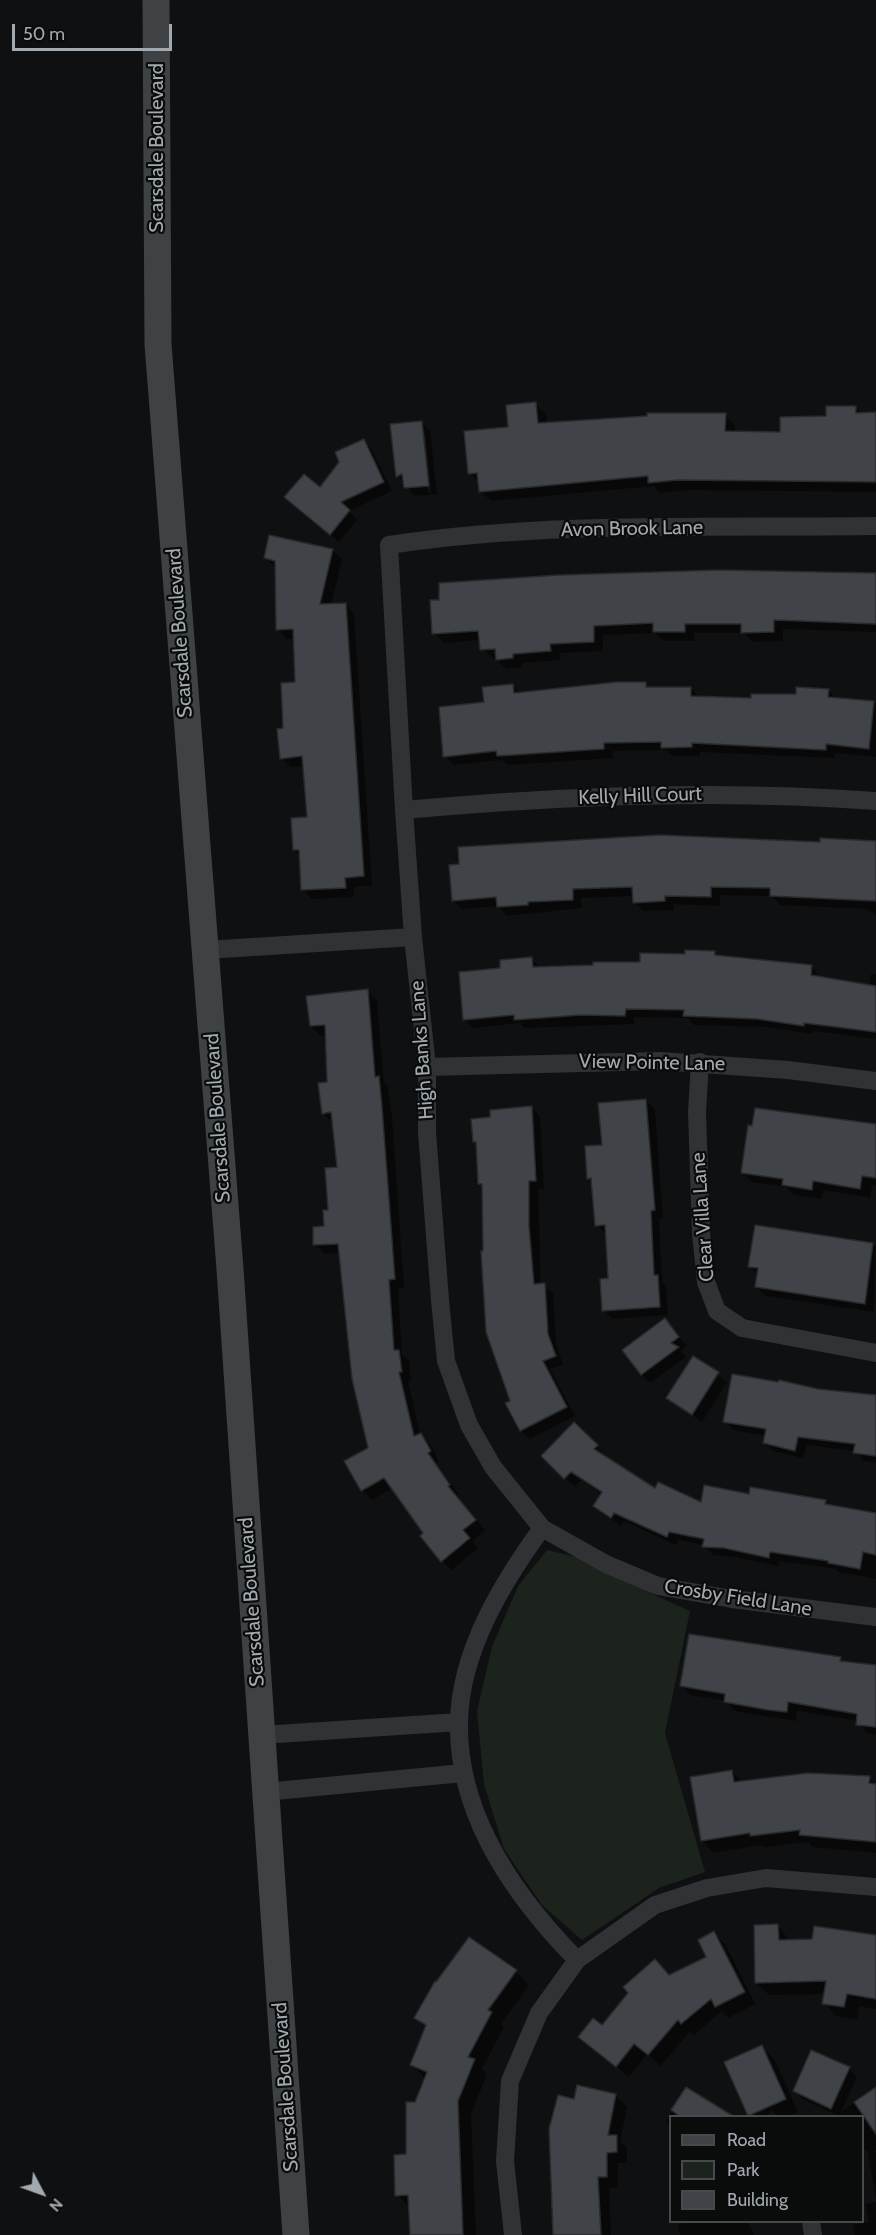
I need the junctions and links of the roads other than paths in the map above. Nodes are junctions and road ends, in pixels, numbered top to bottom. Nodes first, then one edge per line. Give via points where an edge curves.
1 (156, 0) edge
2 (876, 526) edge
3 (389, 544) joint
4 (876, 801) edge
5 (404, 810) junction
6 (413, 937) junction
7 (205, 950) junction
8 (700, 1062) junction
9 (427, 1067) junction
10 (876, 1081) edge
11 (876, 1353) edge
12 (542, 1528) junction
13 (876, 1617) edge
14 (459, 1722) junction
15 (262, 1735) junction
16 (463, 1773) junction
17 (265, 1792) junction
18 (876, 1887) edge
19 (577, 1960) junction
20 (296, 2235) edge
21 (513, 2235) edge

1 - 7 main road, Scarsdale Boulevard via 158,344
2 - 3 street, Avon Brook Lane via 531,532
3 - 5 street, High Banks Lane
4 - 5 street, Kelly Hill Court via 735,794 660,795
5 - 6 street, High Banks Lane
6 - 7 street
6 - 9 street, High Banks Lane
7 - 15 main road, Scarsdale Boulevard
8 - 9 street, View Pointe Lane
8 - 10 street, View Pointe Lane
8 - 11 street, Clear Villa Lane via 696,1112 701,1233 706,1282 717,1311 742,1328
9 - 12 street, High Banks Lane via 428,1144 446,1361 469,1425 494,1467
12 - 13 street, Crosby Field Lane via 576,1549 658,1586
12 - 14 street via 509,1573 472,1654
14 - 15 street
14 - 16 street
15 - 17 main road, Scarsdale Boulevard
16 - 17 street
16 - 19 street via 485,1836 512,1884 542,1925
17 - 20 main road, Scarsdale Boulevard
18 - 19 street via 766,1878 707,1888 656,1905
19 - 21 street via 539,2013 510,2081 505,2161

